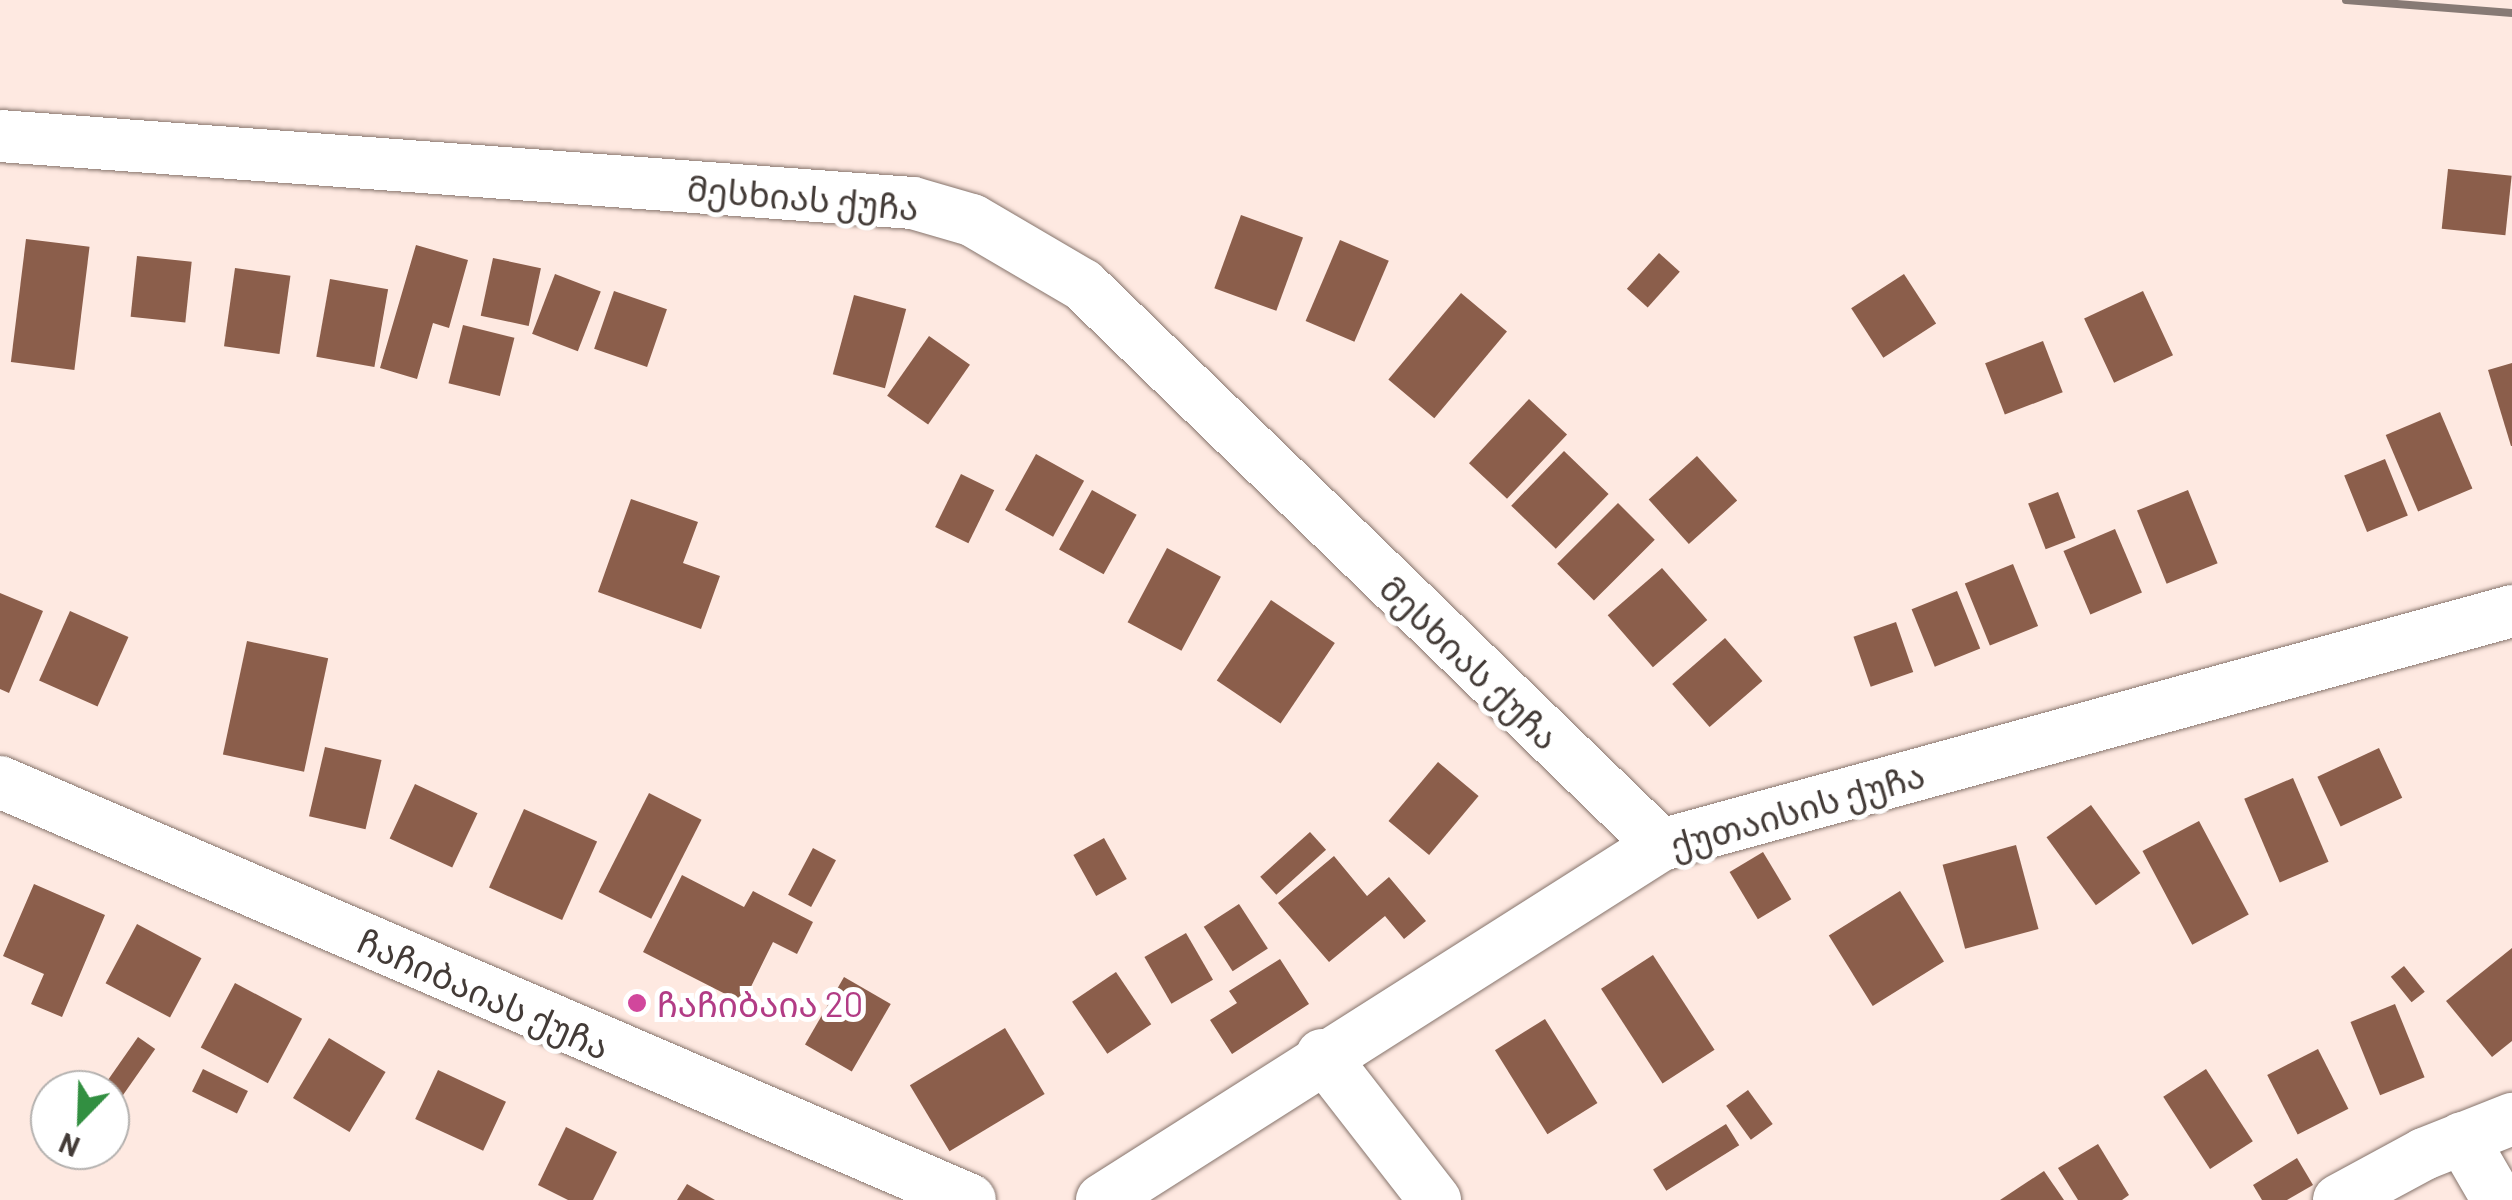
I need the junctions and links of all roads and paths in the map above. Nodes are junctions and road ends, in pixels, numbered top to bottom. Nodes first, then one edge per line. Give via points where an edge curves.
1 (0, 136) edge
2 (2512, 611) edge
3 (0, 782) edge
4 (1661, 846) junction
5 (1322, 1055) junction
6 (2512, 1118) edge
7 (2462, 1138) junction
8 (970, 1200) edge
9 (1102, 1200) edge
10 (1435, 1200) edge
11 (2339, 1200) edge
12 (2498, 1200) edge

1 - 4 street, მესხიას ქუჩა via 913,203 972,220 1084,285
2 - 4 street, ქუთაისის ქუჩა
3 - 8 street, ჩაჩიბაიას ქუჩა
4 - 5 street, ქუთაისის ქუჩა
5 - 9 street, ქუთაისის ქუჩა
5 - 10 street
6 - 7 street
7 - 11 street
7 - 12 street

